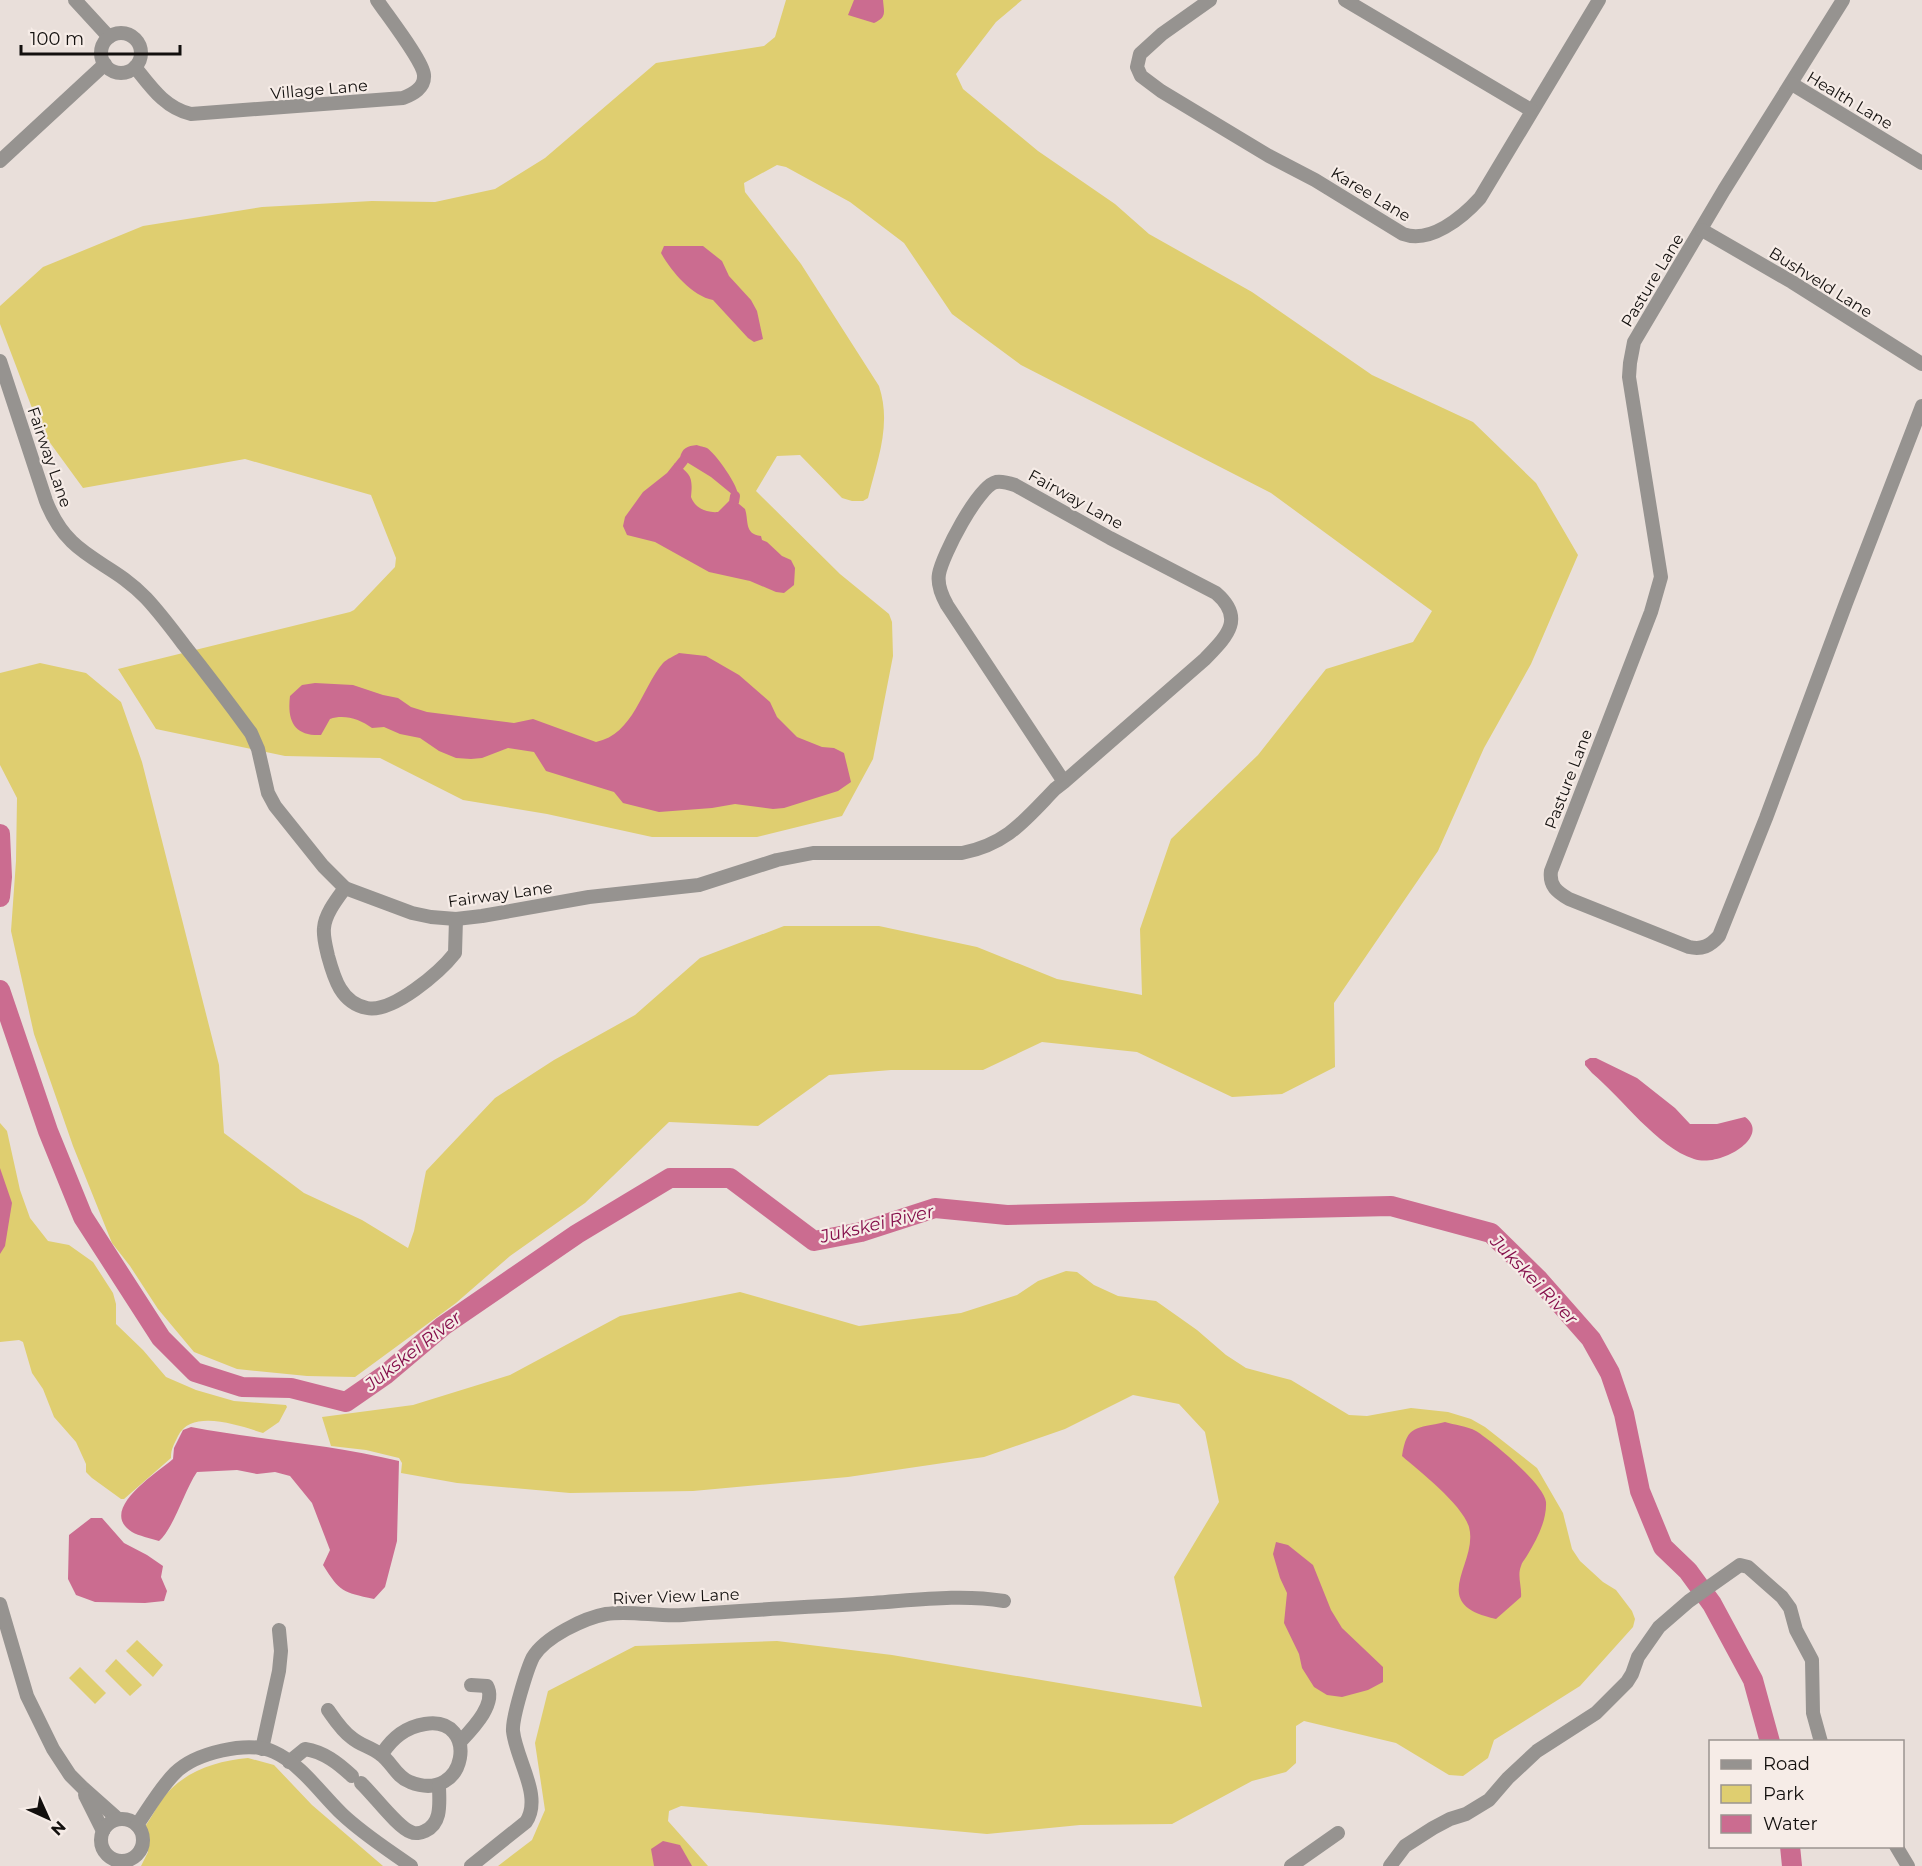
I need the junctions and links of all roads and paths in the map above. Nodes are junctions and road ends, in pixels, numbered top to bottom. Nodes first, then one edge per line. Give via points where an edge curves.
1 (75, 0) edge
2 (377, 0) edge
3 (1209, 0) edge
4 (1345, 0) edge
5 (1599, 0) edge
6 (1843, 0) edge
7 (109, 37) junction
8 (105, 64) junction
9 (135, 67) junction
10 (1792, 84) junction
11 (1531, 110) junction
12 (0, 161) edge
13 (1922, 163) edge
14 (1702, 230) junction
15 (0, 361) edge
16 (1922, 364) edge
17 (1922, 406) edge
18 (1064, 782) junction
19 (345, 888) junction
20 (456, 919) junction
21 (1004, 1601) dead end
22 (0, 1604) edge
23 (279, 1630) dead end
24 (471, 1685) dead end
25 (328, 1710) dead end
26 (1820, 1740) edge
27 (460, 1742) junction
28 (262, 1749) junction
29 (382, 1754) junction
30 (289, 1761) junction
31 (439, 1785) junction
32 (82, 1788) junction
33 (118, 1819) junction
34 (137, 1825) junction
35 (103, 1832) junction
36 (1338, 1833) dead end
37 (1897, 1848) edge
38 (138, 1859) edge
39 (117, 1862) edge
40 (411, 1866) edge
41 (471, 1866) edge
42 (1292, 1866) edge
43 (1390, 1866) edge
44 (1908, 1866) edge

1 - 7 street
2 - 9 street, Village Lane via 424,76 418,90 403,98 191,114 164,102
3 - 11 street, Karee Lane via 1140,54 1137,67 1141,76 1403,234 1428,236 1474,205
4 - 11 street
5 - 11 street, Karee Lane
6 - 10 street, Pasture Lane
7 - 8 street via 102,53
7 - 9 street via 120,33 136,40 141,57
8 - 9 street via 119,72
8 - 12 street
10 - 13 street, Health Lane
10 - 14 street, Pasture Lane
14 - 16 street, Bushveld Lane
14 - 17 street, Pasture Lane via 1641,329 1632,351 1629,377 1661,577 1551,871 1551,883 1557,892 1689,947 1702,948 1719,936
15 - 19 street, Fairway Lane via 57,526 73,545 154,606 251,733 275,806
18 - 18 street, Fairway Lane via 1227,636 1230,612 1222,599 1207,588 1015,484 997,482 976,499 948,551 939,576 940,590
18 - 20 street, Fairway Lane via 1005,837 976,850 953,854 813,853 699,885 589,897
19 - 20 street, Fairway Lane via 412,913
19 - 20 street via 327,916 324,934 337,984 345,996 360,1006 390,1004 439,969 454,952
21 - 41 street, River View Lane via 952,1597 678,1615 615,1613 562,1632 537,1652 515,1714 513,1731 533,1801 530,1817
22 - 32 street via 36,1718
23 - 28 street via 281,1658
24 - 27 street via 487,1686 490,1694 484,1711
25 - 29 street via 351,1738
26 - 43 street via 1813,1713 1812,1660 1796,1630 1789,1605 1744,1565 1736,1566 1659,1627 1638,1657 1627,1682 1596,1713 1537,1751 1489,1800 1405,1846
27 - 29 street via 448,1727 428,1723 403,1731
27 - 31 street via 459,1766
28 - 30 street
28 - 34 street via 233,1749 190,1761 163,1786
29 - 31 street via 406,1781
30 - 31 street via 305,1749 333,1760 410,1832 421,1833 437,1818
30 - 40 street via 373,1841
32 - 33 street
32 - 35 street
33 - 34 street
33 - 35 street
34 - 38 street via 143,1842
35 - 39 street via 103,1847
36 - 42 street
37 - 44 street
38 - 39 street

